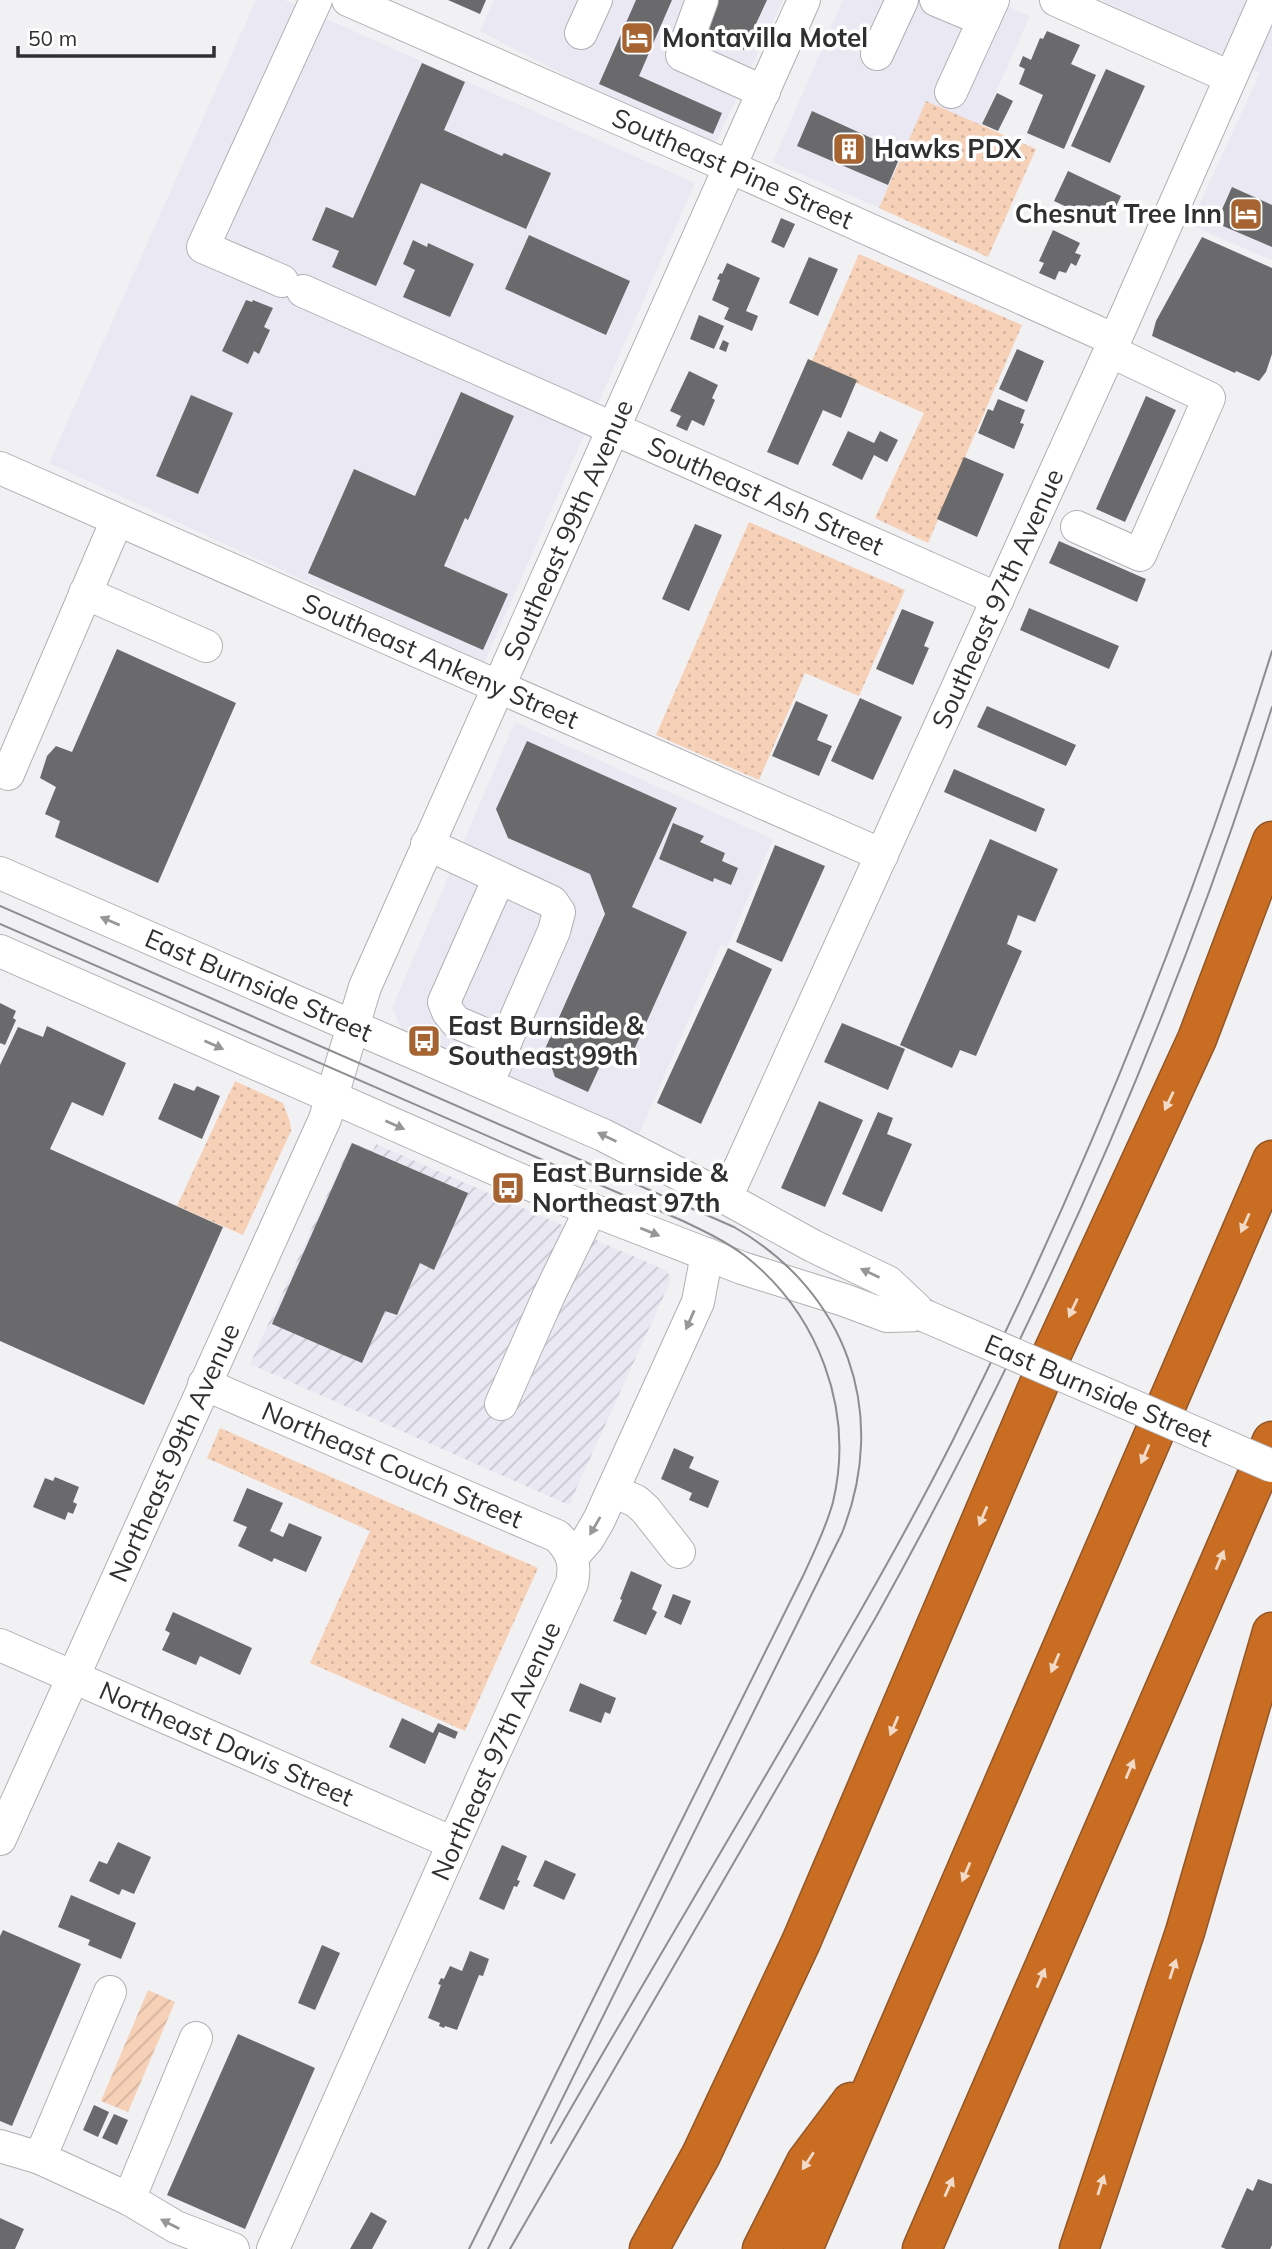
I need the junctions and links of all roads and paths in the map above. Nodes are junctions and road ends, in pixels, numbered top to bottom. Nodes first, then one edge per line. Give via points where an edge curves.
1 (316, 0) edge
2 (348, 0) edge
3 (596, 0) edge
4 (702, 0) edge
5 (902, 0) edge
6 (936, 0) edge
7 (1056, 0) edge
8 (1265, 0) edge
9 (801, 1) edge
10 (989, 10) edge
11 (581, 33) dead end
12 (877, 54) dead end
13 (1230, 78) junction
14 (764, 92) junction
15 (951, 92) dead end
16 (730, 167) junction
17 (1112, 345) junction
18 (612, 428) junction
19 (0, 468) edge
20 (117, 520) junction
21 (1077, 527) dead end
22 (85, 593) junction
23 (998, 599) junction
24 (206, 646) dead end
25 (497, 687) junction
26 (8, 774) dead end
27 (1272, 841) edge
28 (427, 844) junction
29 (882, 855) junction
30 (0, 873) edge
31 (499, 878) junction
32 (1272, 913) edge
33 (0, 951) edge
34 (352, 1026) junction
35 (1197, 1039) junction
36 (505, 1043) junction
37 (342, 1063) joint
38 (487, 1084) junction
39 (332, 1098) junction
40 (1272, 1160) edge
41 (726, 1198) junction
42 (591, 1209) junction
43 (707, 1254) junction
44 (923, 1315) junction
45 (204, 1384) junction
46 (501, 1404) dead end
47 (1272, 1440) edge
48 (1272, 1466) edge
49 (612, 1491) junction
50 (679, 1552) dead end
51 (573, 1556) junction
52 (1272, 1632) edge
53 (0, 1645) edge
54 (73, 1676) junction
55 (1272, 1713) edge
56 (0, 1839) edge
57 (453, 1843) junction
58 (1185, 1932) junction
59 (110, 1992) dead end
60 (197, 2038) dead end
61 (892, 2046) junction
62 (0, 2146) edge
63 (40, 2158) junction
64 (129, 2199) junction
65 (233, 2249) edge
66 (273, 2249) edge
67 (649, 2249) edge
68 (762, 2249) edge
69 (803, 2249) edge
70 (922, 2249) edge
71 (1079, 2249) edge

1 - 18 street, Southeast Ash Street via 203,247
2 - 16 street, Southeast Pine Street
3 - 11 street
4 - 14 street via 682,55
5 - 12 street
6 - 10 street
7 - 13 street
8 - 13 street, Southeast 97th Avenue
9 - 14 street, Southeast 99th Avenue
10 - 15 street
13 - 17 street, Southeast 97th Avenue
14 - 16 street, Southeast 99th Avenue
16 - 17 street, Southeast Pine Street
16 - 18 street, Southeast 99th Avenue
17 - 21 street, Southeast Pine Street via 1209,398 1140,555
17 - 23 street, Southeast 97th Avenue
18 - 23 street, Southeast Ash Street
18 - 25 street, Southeast 99th Avenue
19 - 20 street, Southeast Ankeny Street
20 - 22 street
20 - 25 street, Southeast Ankeny Street
22 - 24 street
22 - 26 street
23 - 29 street, Southeast 97th Avenue
25 - 28 street, Southeast 99th Avenue
25 - 29 street, Southeast Ankeny Street
27 - 35 highway
28 - 31 street
28 - 34 street, Southeast 99th Avenue
29 - 41 street, Southeast 97th Avenue
34 -> 30 street, East Burnside Street
31 - 36 street via 552,902 559,912
31 - 36 street via 444,1002 456,1022
32 - 35 highway
33 -> 39 street, East Burnside Street
34 - 37 street, Southeast 99th Avenue
34 - 38 street, East Burnside Street
35 -> 67 highway via 1051,1356 801,1942 701,2155
36 - 38 street
37 - 39 street, Northeast 99th Avenue
41 -> 38 street, East Burnside Street via 604,1135
39 -> 42 street, East Burnside Street
39 - 45 street, Northeast 99th Avenue
40 -> 61 highway
44 -> 41 street, East Burnside Street via 888,1282
42 -> 43 street, East Burnside Street
42 - 46 street
43 - 44 street, East Burnside Street via 887,1316
43 -> 49 street via 698,1302
44 - 48 street, East Burnside Street, bridge
45 - 51 street, Northeast Couch Street via 557,1536
45 - 54 street, Northeast 99th Avenue
70 -> 47 highway
49 - 50 street via 645,1509
49 -> 51 street via 588,1539
51 - 57 street, Northeast 97th Avenue via 572,1583
52 - 58 highway
53 - 54 street, Northeast Davis Street
54 - 56 street, Northeast 99th Avenue
54 - 57 street, Northeast Davis Street
55 - 58 highway
57 - 66 street, Northeast 97th Avenue
71 -> 58 highway
59 - 63 street
60 - 64 street
61 -> 68 highway via 806,2162
61 - 69 highway
62 - 63 street
63 - 64 street
65 -> 64 street via 167,2223

